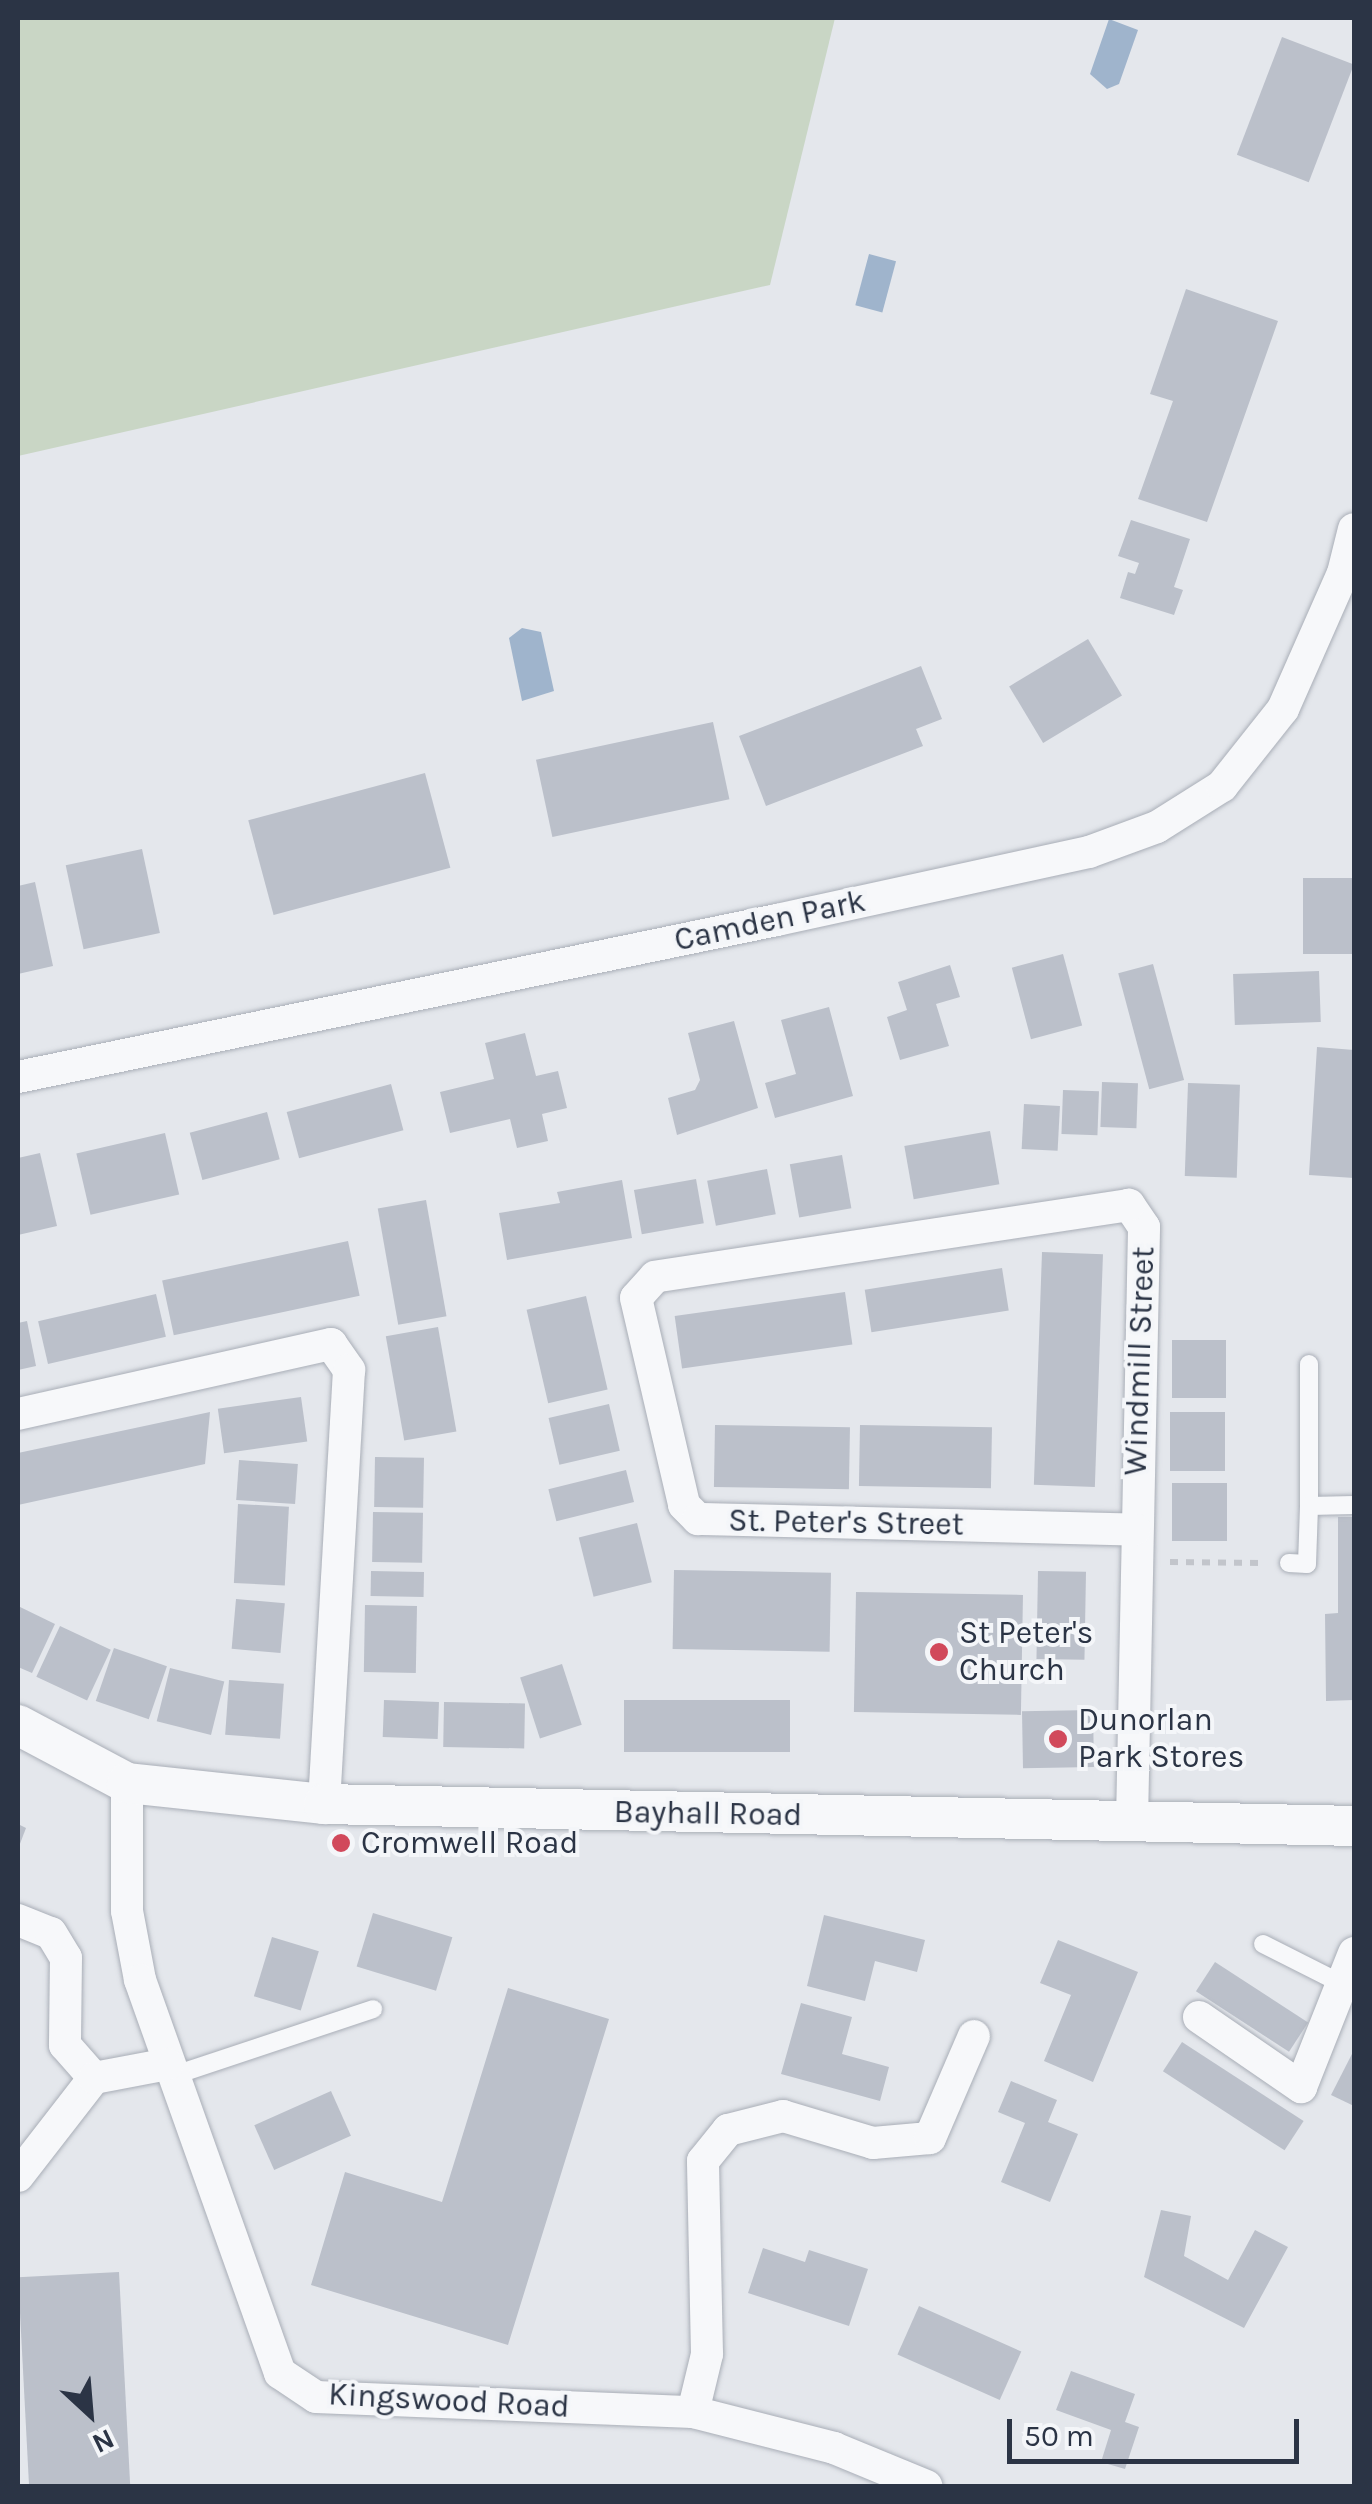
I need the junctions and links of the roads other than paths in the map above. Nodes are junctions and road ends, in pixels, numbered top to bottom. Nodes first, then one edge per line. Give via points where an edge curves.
1 (1354, 529) edge
2 (18, 1077) edge
3 (655, 1277) joint
4 (1309, 1364) dead end
5 (18, 1414) edge
6 (1354, 1505) edge
7 (1308, 1506) junction
8 (1135, 1546) junction
9 (1288, 1563) road end
10 (18, 1724) edge
11 (127, 1783) junction
12 (324, 1804) junction
13 (1132, 1822) junction
14 (1354, 1826) edge
15 (18, 1920) edge
16 (1263, 1944) dead end
17 (1354, 1952) edge
18 (1344, 1985) junction
19 (374, 2009) dead end
20 (1199, 2017) dead end
21 (974, 2036) dead end
22 (170, 2070) junction
23 (94, 2078) junction
24 (18, 2176) edge
25 (694, 2412) junction
26 (926, 2486) edge

1 - 2 street, Camden Park via 1343,573 1283,709 1222,786 1157,827 1090,852
3 - 8 street, St. Peter's Street via 636,1298 684,1505 698,1520
3 - 8 street, Windmill Street via 1129,1205 1144,1227
4 - 7 lane
5 - 12 street via 330,1344 349,1370
6 - 7 lane
7 - 9 lane via 1307,1564
8 - 13 street, Windmill Street
10 - 11 street, Bayhall Road
11 - 12 street, Bayhall Road
11 - 22 street, Kingswood Road via 127,1911 140,1980
12 - 13 street, Bayhall Road
13 - 14 street, Bayhall Road
15 - 23 street via 52,1933 66,1958 65,2044
16 - 18 lane
17 - 18 street
18 - 20 street via 1301,2087
19 - 22 lane
21 - 25 street via 930,2138 873,2143 783,2116 728,2130 703,2161 707,2354
22 - 23 street
22 - 25 street, Kingswood Road via 280,2373 316,2397
23 - 24 street
25 - 26 street, Kingswood Road via 834,2448

